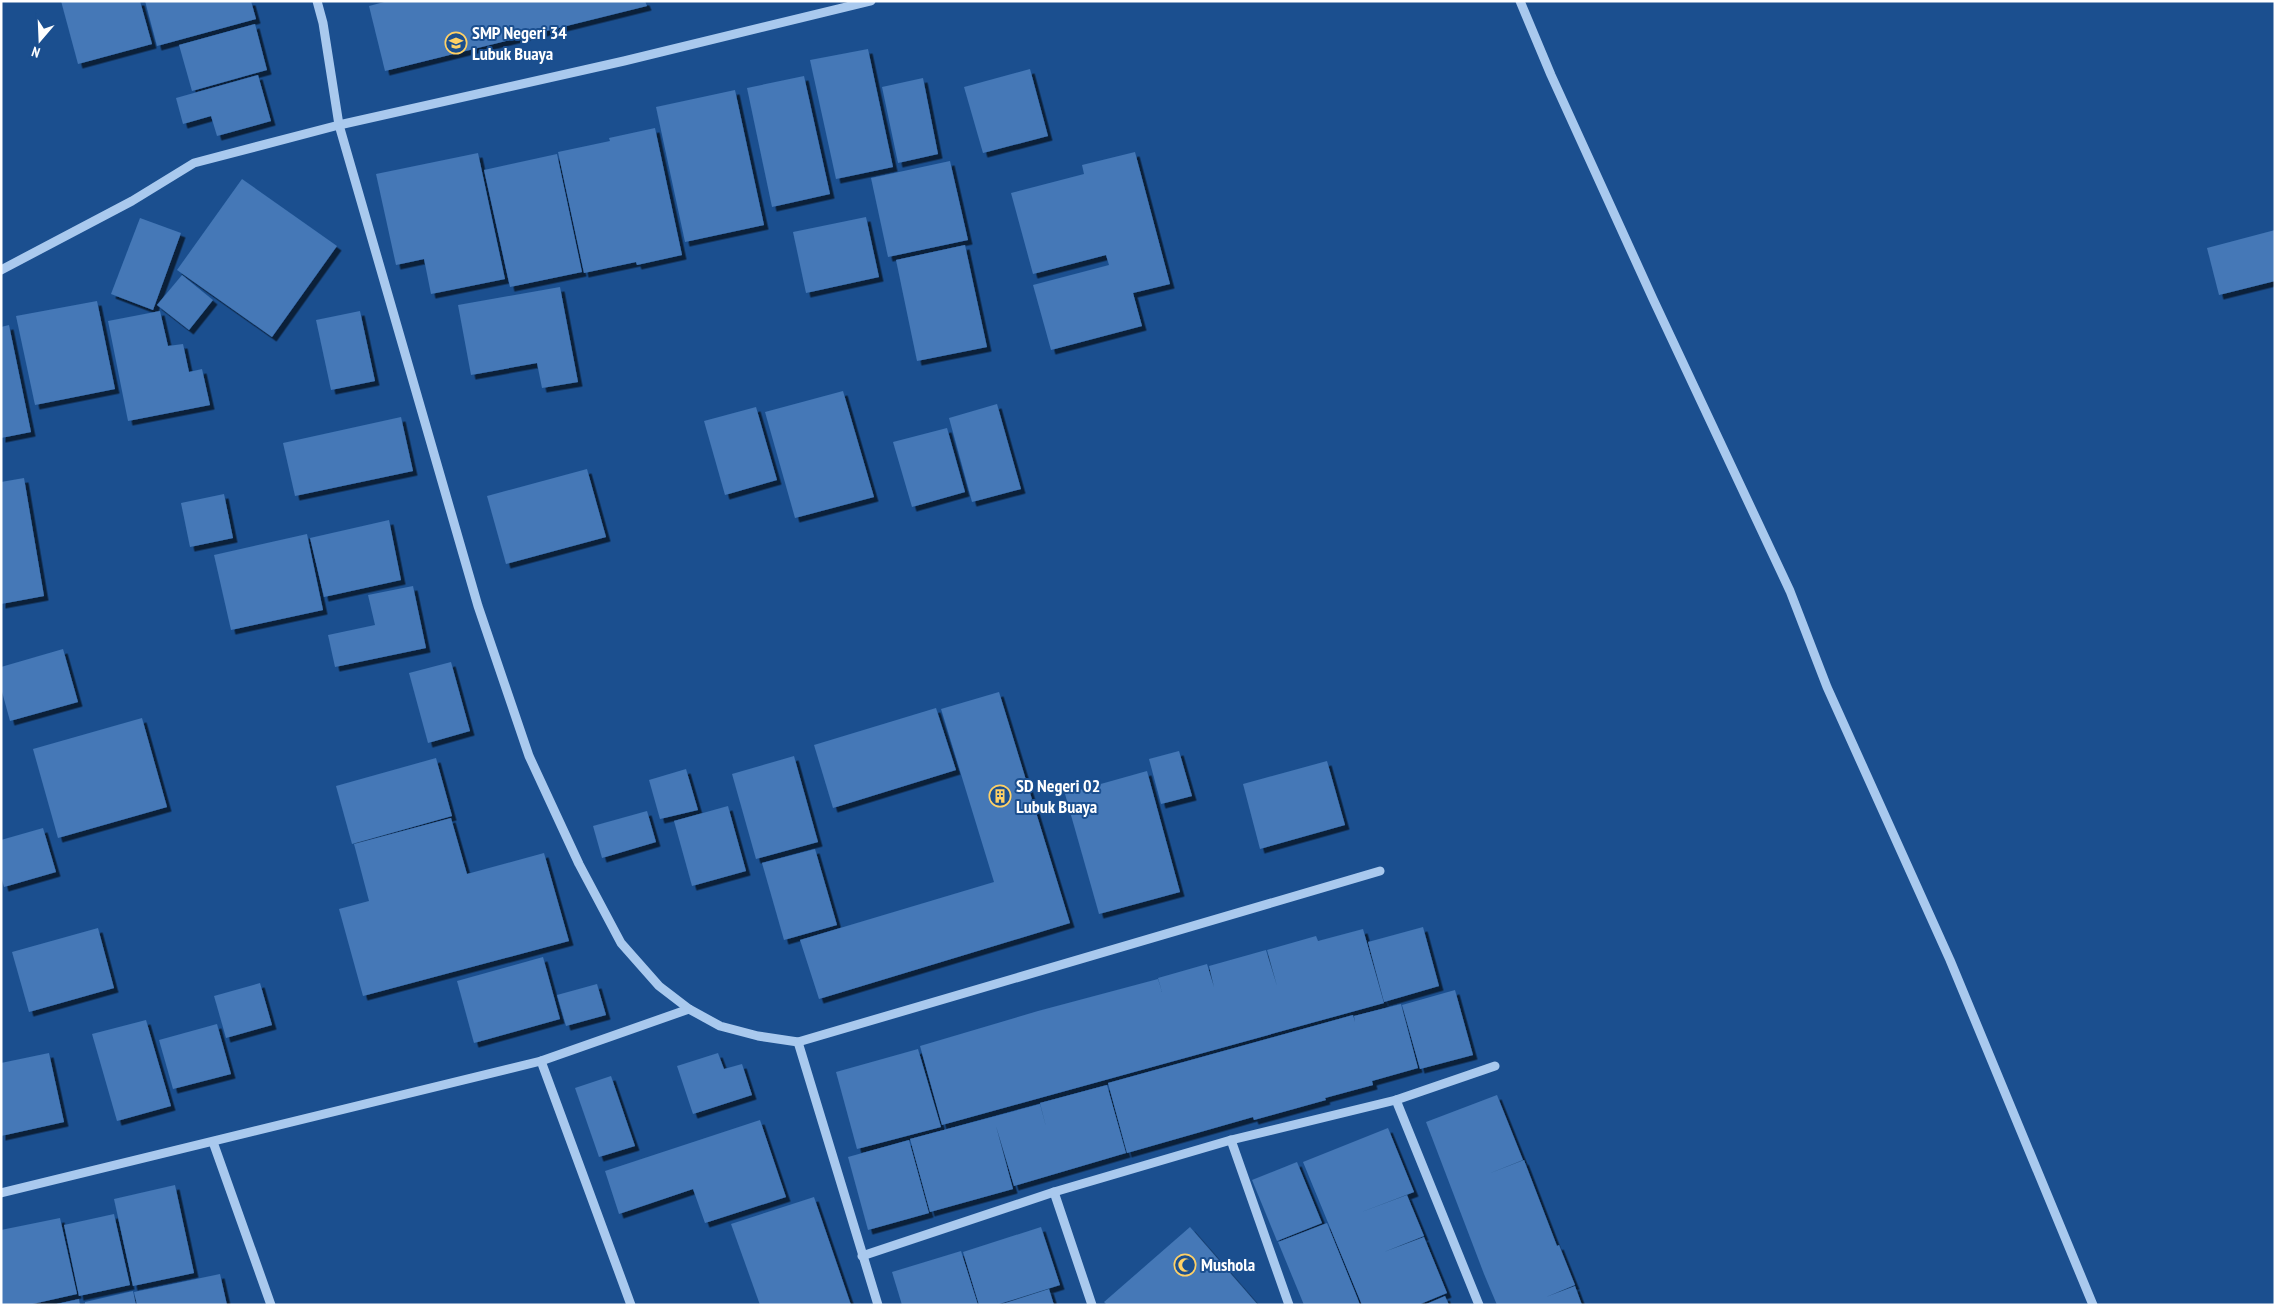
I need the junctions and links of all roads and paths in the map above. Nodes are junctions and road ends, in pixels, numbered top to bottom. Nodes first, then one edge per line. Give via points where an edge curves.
1 (317, 1) edge
2 (871, 1) edge
3 (1520, 1) edge
4 (339, 125) junction
5 (1, 270) edge
6 (1380, 871) dead end
7 (689, 1009) junction
8 (798, 1042) junction
9 (541, 1060) junction
10 (1495, 1066) dead end
11 (1396, 1100) junction
12 (1231, 1140) junction
13 (213, 1142) junction
14 (1054, 1192) junction
15 (1, 1193) edge
16 (862, 1256) junction
17 (270, 1305) edge
18 (631, 1305) edge
19 (878, 1305) edge
20 (1092, 1305) edge
21 (1289, 1305) edge
22 (1479, 1305) edge
23 (2092, 1305) edge

1 - 4 street
2 - 4 street via 624,62
3 - 23 street via 1550,75 1790,591 1827,687 1950,960
4 - 5 street via 194,163 132,201
4 - 7 street via 478,606 529,756 579,864 621,943 659,986
6 - 8 street
7 - 8 street via 720,1026
7 - 9 street
8 - 16 street
9 - 13 street
9 - 18 street
10 - 11 street
11 - 12 street
11 - 22 street
12 - 14 street
12 - 21 street
13 - 15 street
13 - 17 street
14 - 16 street
14 - 20 street
16 - 19 street

